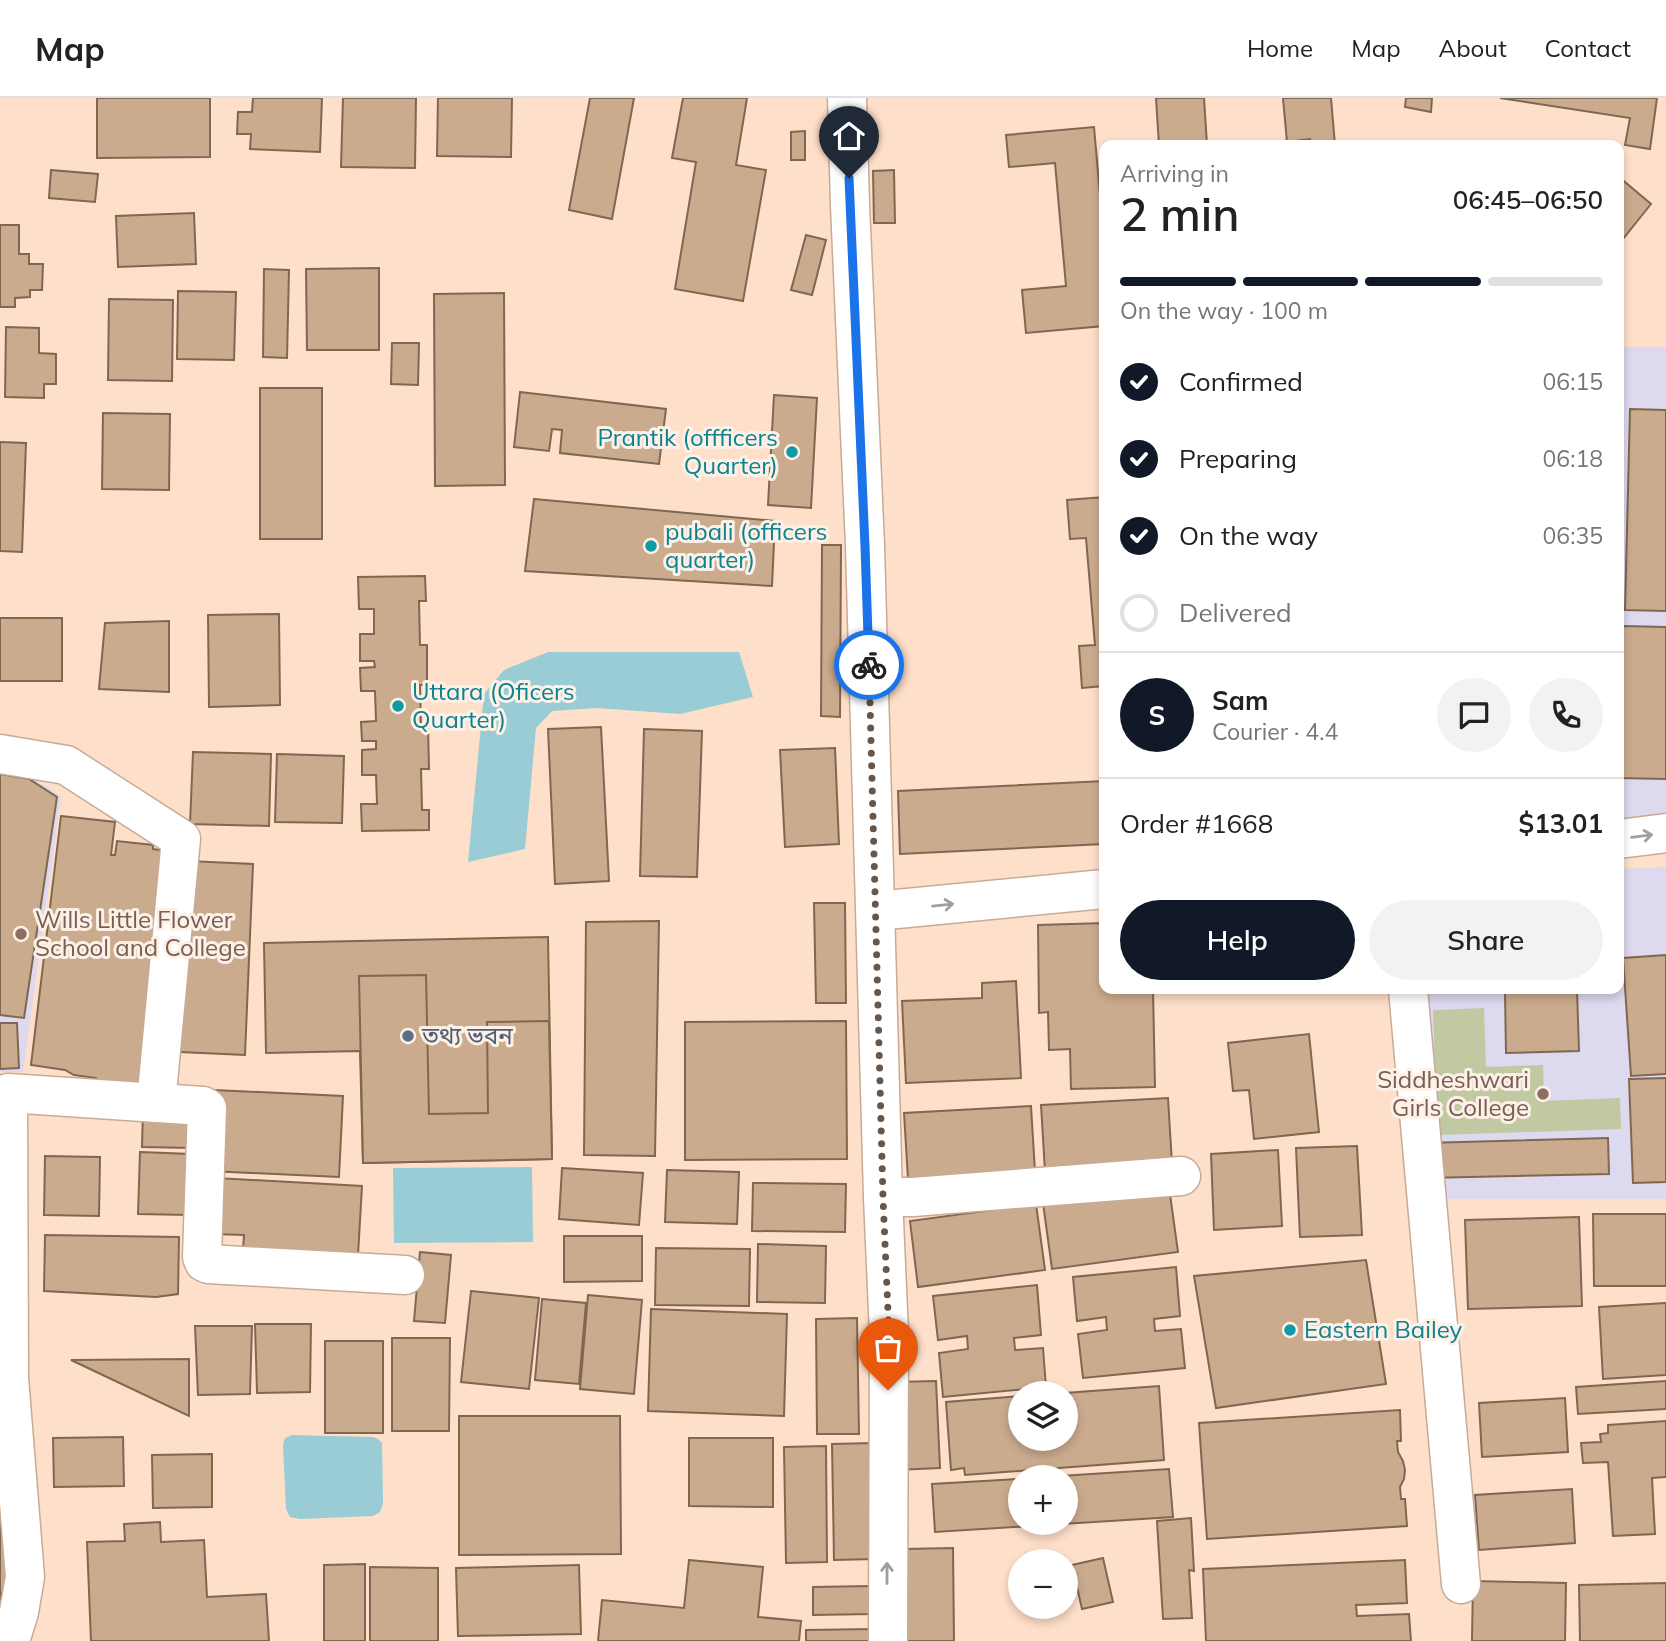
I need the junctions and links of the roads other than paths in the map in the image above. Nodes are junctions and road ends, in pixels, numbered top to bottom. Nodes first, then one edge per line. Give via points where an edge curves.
1 (847, 98) edge
2 (0, 754) edge
3 (1666, 834) edge
4 (1624, 838) edge
5 (1099, 889) edge
6 (876, 911) junction
7 (1408, 994) edge
8 (156, 1103) junction
9 (1181, 1176) dead end
10 (883, 1198) junction
11 (405, 1275) dead end
12 (1461, 1584) dead end
13 (10, 1641) edge
14 (888, 1641) edge

1 - 6 street
2 - 8 street via 66,765 181,839
4 -> 3 street
6 -> 5 street
6 - 10 street
7 - 12 street
8 - 11 street via 207,1108 204,1262
8 - 13 street via 8,1093 9,1378 25,1577
9 - 10 street
14 -> 10 street via 889,1334

